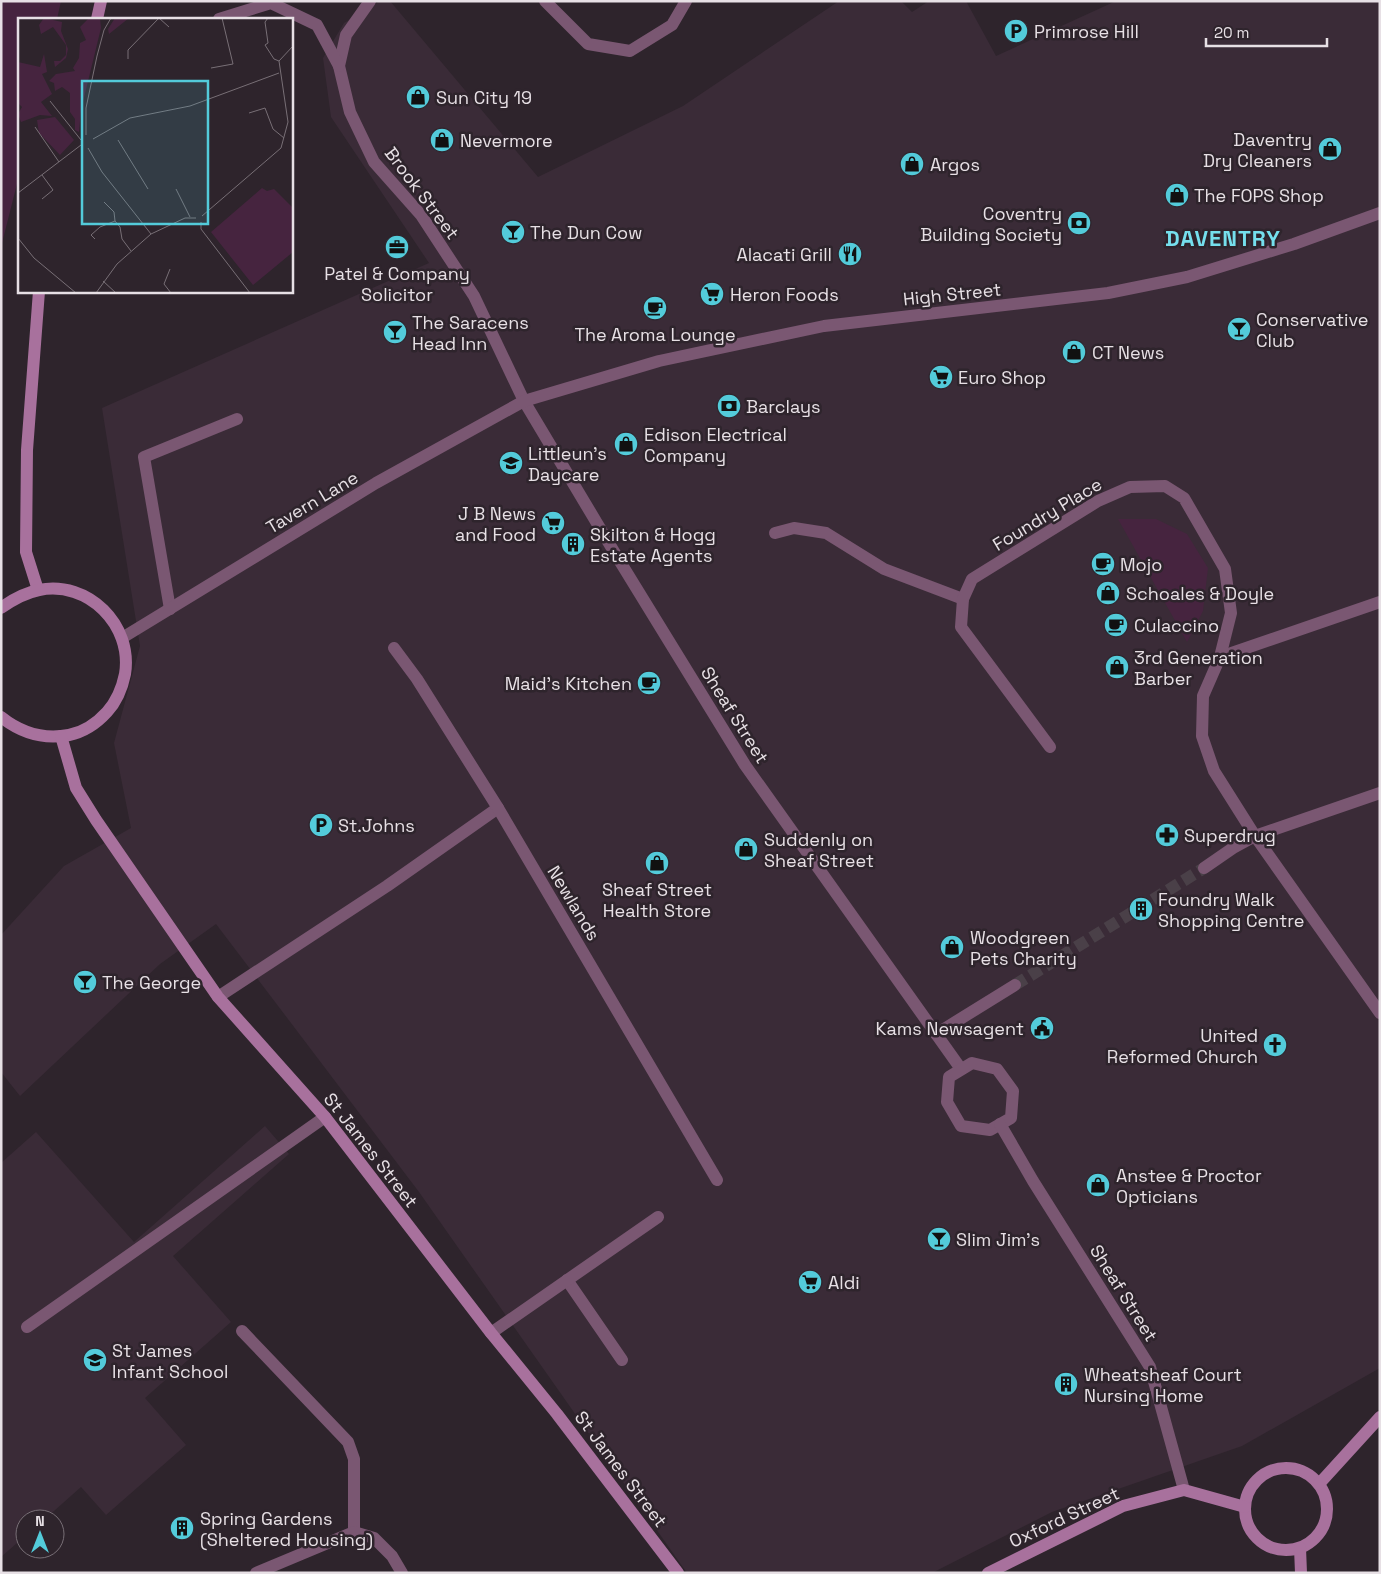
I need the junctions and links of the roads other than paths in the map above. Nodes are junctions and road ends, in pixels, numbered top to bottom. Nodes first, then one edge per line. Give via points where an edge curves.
1 (100, 1) edge
2 (370, 1) edge
3 (545, 1) edge
4 (686, 1) edge
5 (97, 18) edge
6 (222, 18) edge
7 (339, 66) junction
8 (1380, 213) edge
9 (39, 292) edge
10 (524, 401) junction
11 (237, 419) dead end
12 (775, 533) dead end
13 (38, 590) junction
14 (963, 599) junction
15 (1380, 602) edge
16 (1, 608) edge
17 (170, 609) junction
18 (122, 638) junction
19 (394, 648) dead end
20 (1220, 657) junction
21 (1, 717) edge
22 (61, 736) junction
23 (1050, 747) dead end
24 (1380, 793) edge
25 (498, 808) junction
26 (1255, 836) junction
27 (1204, 868) tunnel mouth
28 (1015, 985) tunnel mouth
29 (218, 997) junction
30 (1380, 1013) edge
31 (936, 1034) junction
32 (961, 1069) junction
33 (325, 1117) junction
34 (1000, 1124) junction
35 (717, 1180) dead end
36 (658, 1217) dead end
37 (567, 1280) junction
38 (27, 1327) dead end
39 (242, 1331) dead end
40 (492, 1333) junction
41 (622, 1360) dead end
42 (1380, 1417) edge
43 (1319, 1484) junction
44 (1184, 1490) junction
45 (1245, 1507) junction
46 (354, 1532) junction
47 (1300, 1548) junction
48 (256, 1573) edge
49 (402, 1573) edge
50 (678, 1573) edge
51 (988, 1573) edge
52 (1301, 1573) edge

1 - 5 main road
2 - 7 street, Brook Street via 346,35
3 - 4 street via 588,44 630,51 672,25
6 - 7 street via 271,3 318,25
7 - 10 street, Brook Street via 350,112 374,162 420,215 474,296
8 - 10 street, High Street via 1187,277 1108,293 824,326 658,361
9 - 13 main road via 27,450 26,552
10 - 17 street, Tavern Lane via 376,483
10 - 31 street, Sheaf Street via 745,765
11 - 17 street via 144,457
12 - 14 street via 794,528 826,534 884,569
13 - 16 main road via 15,598
13 - 18 main road via 67,590 82,595 105,611
14 - 20 street, Foundry Place via 972,578 1098,501 1130,487 1165,486 1184,498 1225,569 1231,613
14 - 23 street via 961,627
15 - 20 street
17 - 18 street, Tavern Lane
18 - 22 main road via 126,666 123,686 117,698 91,726
19 - 25 street, Newlands
20 - 26 street, Foundry Place via 1203,696 1202,736 1214,771
21 - 22 main road via 36,736
22 - 29 main road, St James Street via 76,788
24 - 26 street
25 - 29 street via 387,886
25 - 35 street, Newlands
26 - 27 street
26 - 30 street, Foundry Place
28 - 31 street
29 - 33 main road, St James Street
31 - 32 street, Sheaf Street
32 - 34 street via 972,1063 997,1068 1013,1091 1011,1118
32 - 34 street via 948,1077 947,1102 961,1126 990,1130
33 - 38 street
33 - 40 main road, St James Street
34 - 44 street, Sheaf Street via 1150,1367
36 - 37 street
37 - 40 street
37 - 41 street
39 - 46 street via 348,1442 354,1459
40 - 50 main road, St James Street
42 - 43 main road
43 - 45 main road via 1298,1469 1273,1470 1260,1476 1250,1488
43 - 47 main road via 1326,1497 1327,1512 1323,1526 1319,1534
44 - 45 main road
44 - 51 main road, Oxford Street via 1122,1506
45 - 47 main road via 1246,1521 1258,1539 1274,1548
46 - 48 street
46 - 49 street via 374,1538 392,1556
47 - 52 main road

